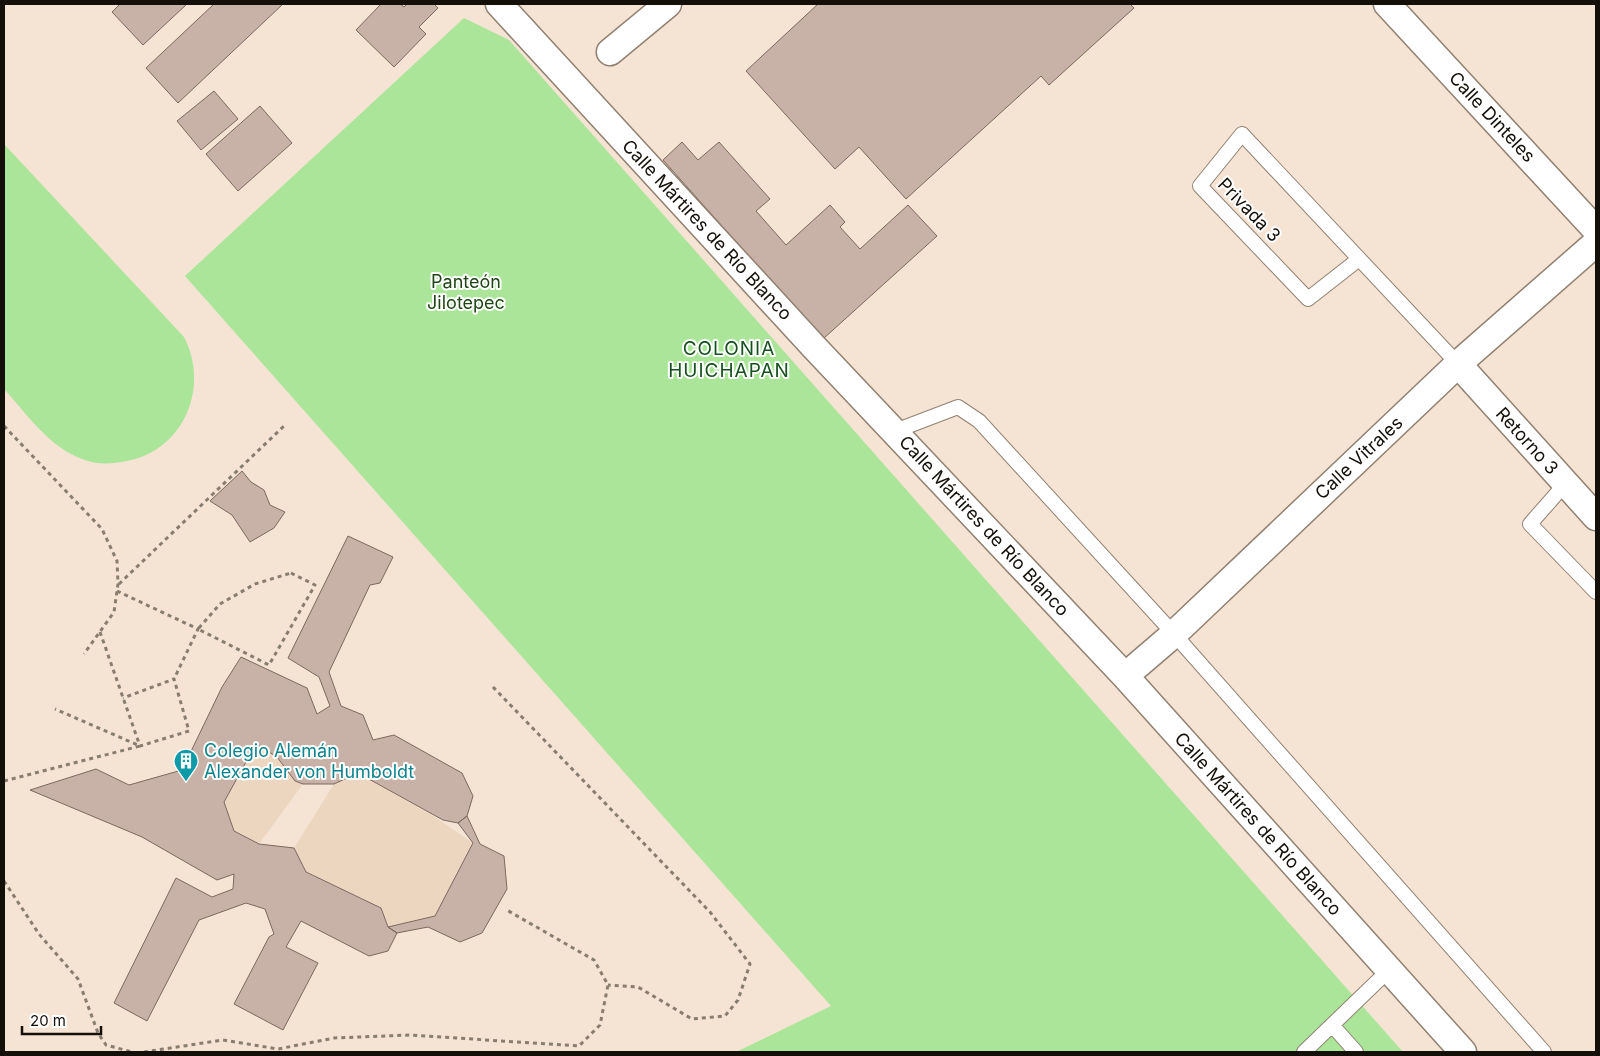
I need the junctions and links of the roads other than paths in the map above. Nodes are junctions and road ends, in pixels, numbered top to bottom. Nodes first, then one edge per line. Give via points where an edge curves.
1 (499, 4) edge
2 (668, 4) edge
3 (1387, 4) edge
4 (610, 52) dead end
5 (1596, 230) edge
6 (1596, 243) edge
7 (1359, 259) junction
8 (1458, 364) junction
9 (895, 431) junction
10 (1566, 484) junction
11 (1596, 517) edge
12 (1596, 592) edge
13 (1174, 634) junction
14 (1125, 676) junction
15 (1389, 970) junction
16 (1332, 1025) junction
17 (1304, 1052) edge
18 (1356, 1052) edge
19 (1463, 1052) edge
20 (1544, 1052) edge

1 - 9 street, Calle Mártires de Río Blanco
2 - 4 street
3 - 5 street, Calle Dinteles
6 - 8 street, Calle Vitrales
7 - 7 lane, Privada 3 via 1308,299 1200,186 1242,134
7 - 8 lane, Privada 3
8 - 10 street, Retorno 3
8 - 13 street, Calle Vitrales
9 - 13 lane via 958,407 979,421
9 - 14 street, Calle Mártires de Río Blanco
10 - 11 street, Retorno 3
10 - 12 lane via 1530,524
13 - 14 street, Calle Vitrales
13 - 20 lane
14 - 15 street, Calle Mártires de Río Blanco
15 - 16 lane
15 - 19 street, Calle Mártires de Río Blanco
16 - 17 lane
16 - 18 lane

